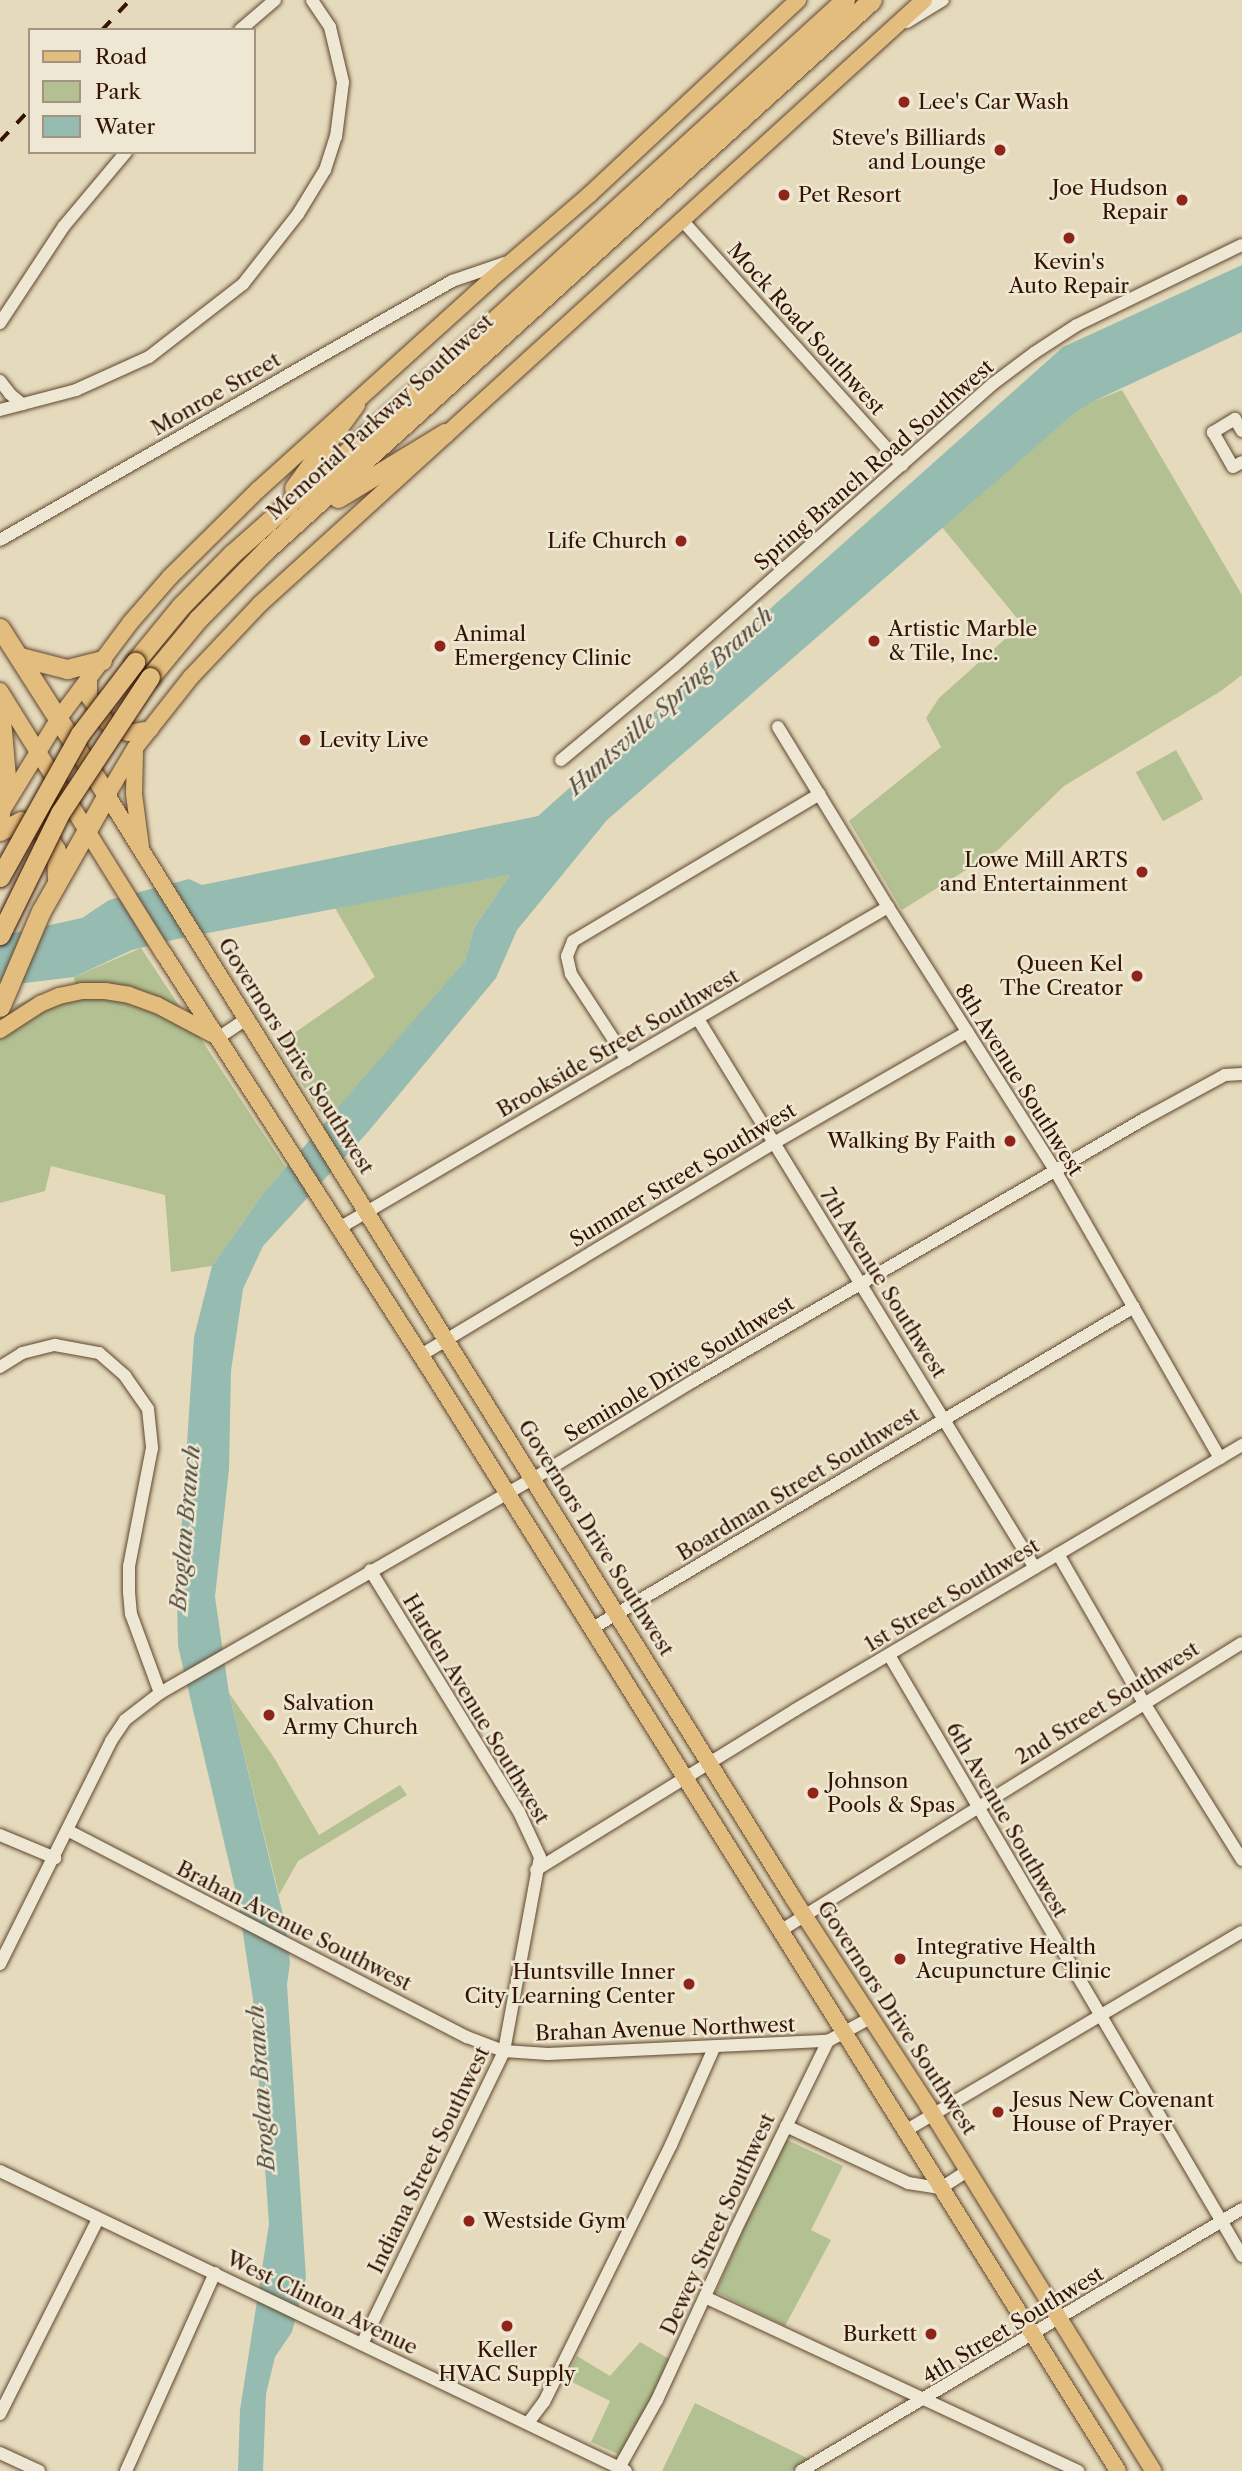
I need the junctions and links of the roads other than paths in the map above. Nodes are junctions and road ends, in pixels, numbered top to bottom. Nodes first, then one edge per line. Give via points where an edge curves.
1 (275, 0) edge
2 (312, 0) edge
3 (799, 0) edge
4 (845, 0) edge
5 (872, 0) edge
6 (924, 0) edge
7 (943, 0) edge
8 (242, 28) edge
9 (886, 35) junction
10 (125, 154) edge
11 (681, 219) junction
12 (1242, 245) edge
13 (512, 261) junction
14 (452, 281) junction
15 (467, 302) junction
16 (0, 323) edge
17 (0, 381) edge
18 (22, 404) junction
19 (355, 404) junction
20 (0, 410) edge
21 (1242, 431) edge
22 (445, 433) junction
23 (1242, 462) edge
24 (902, 465) junction
25 (267, 523) junction
26 (288, 531) junction
27 (0, 540) edge
28 (0, 628) edge
29 (19, 657) junction
30 (102, 660) junction
31 (89, 676) junction
32 (0, 691) edge
33 (0, 708) edge
34 (59, 718) junction
35 (778, 726) dead end
36 (151, 729) junction
37 (135, 748) junction
38 (39, 752) junction
39 (561, 760) dead end
40 (107, 794) junction
41 (820, 794) junction
42 (1, 812) edge
43 (85, 829) junction
44 (0, 831) edge
45 (142, 855) junction
46 (0, 877) edge
47 (57, 882) junction
48 (888, 907) junction
49 (0, 935) edge
50 (0, 1007) edge
51 (246, 1019) junction
52 (698, 1019) junction
53 (0, 1030) edge
54 (967, 1032) junction
55 (218, 1038) junction
56 (626, 1060) junction
57 (1242, 1074) edge
58 (774, 1143) junction
59 (1056, 1172) junction
60 (367, 1213) junction
61 (341, 1227) junction
62 (861, 1284) junction
63 (1133, 1307) junction
64 (447, 1340) junction
65 (421, 1355) junction
66 (0, 1367) edge
67 (944, 1419) junction
68 (1242, 1446) edge
69 (1220, 1458) junction
70 (533, 1479) junction
71 (508, 1493) junction
72 (1058, 1554) junction
73 (1035, 1568) junction
74 (370, 1570) junction
75 (617, 1613) junction
76 (591, 1629) junction
77 (1242, 1643) edge
78 (889, 1656) junction
79 (160, 1693) junction
80 (1144, 1703) junction
81 (709, 1763) junction
82 (683, 1779) junction
83 (977, 1806) junction
84 (69, 1831) junction
85 (0, 1835) edge
86 (55, 1858) junction
87 (1242, 1860) edge
88 (536, 1870) junction
89 (805, 1915) junction
90 (780, 1931) junction
91 (1242, 1932) edge
92 (0, 1965) edge
93 (1099, 2016) junction
94 (872, 2017) junction
95 (846, 2034) junction
96 (828, 2042) junction
97 (714, 2048) junction
98 (504, 2050) junction
99 (932, 2115) junction
100 (786, 2126) junction
101 (905, 2131) junction
102 (0, 2171) edge
103 (967, 2171) junction
104 (941, 2188) junction
105 (1242, 2209) edge
106 (98, 2219) junction
107 (1221, 2222) junction
108 (1242, 2256) edge
109 (215, 2273) junction
110 (705, 2297) junction
111 (1060, 2319) junction
112 (1032, 2336) junction
113 (362, 2344) junction
114 (924, 2401) junction
115 (0, 2414) edge
116 (528, 2423) junction
117 (0, 2453) edge
118 (622, 2469) edge
119 (1149, 2469) edge
120 (39, 2471) edge
121 (126, 2471) edge
122 (802, 2471) edge
123 (1079, 2471) edge
124 (1118, 2471) edge

1 - 8 street
2 - 18 street via 330,27 342,82 336,137 325,170 298,214 243,284 149,357 76,390
3 - 13 main road, Memorial Parkway Southwest
4 - 25 highway, Memorial Parkway Southwest
5 - 26 highway, Memorial Parkway Southwest
6 - 9 main road
7 - 9 street
9 - 11 main road
10 - 16 street via 64,226
11 - 22 main road
11 - 24 street, Mock Road Southwest
12 - 24 street, Spring Branch Road Southwest via 1077,325 994,383
13 - 14 street, Monroe Street
13 - 15 main road, Memorial Parkway Southwest
14 - 15 street via 463,290
14 - 27 street, Monroe Street
15 - 19 main road, Memorial Parkway Southwest
17 - 18 street
18 - 20 street
19 - 25 highway
19 - 30 main road, Memorial Parkway Southwest via 170,577
21 - 23 street via 1235,419 1213,432 1233,467
22 - 26 highway
22 - 36 main road via 231,633
24 - 39 street, Spring Branch Road Southwest
25 - 46 highway, Memorial Parkway Southwest, bridge via 206,580 80,734
26 - 49 highway, Memorial Parkway Southwest, bridge via 224,591 150,677 60,813
28 - 29 highway, Governors Drive Southwest
29 - 30 highway via 68,669
29 - 34 highway, Governors Drive Southwest
30 - 31 main road, Memorial Parkway Southwest
31 - 34 main road, Memorial Parkway Southwest
31 - 36 main road via 89,697 107,723 128,733
32 - 38 main road
33 - 42 highway via 6,776
34 - 38 main road, Memorial Parkway Southwest
34 - 40 highway, Governors Drive Southwest
35 - 41 street, 8th Avenue Southwest
36 - 37 main road
37 - 40 main road
37 - 45 main road via 134,792
38 - 42 main road, Memorial Parkway Southwest
38 - 43 main road
40 - 43 highway
40 - 45 main road, Governors Drive Southwest
41 - 48 street, 8th Avenue Southwest
41 - 56 street via 573,941 567,956 571,974
43 - 47 highway
43 - 55 main road
44 - 47 highway via 21,821 44,831 56,849
45 - 51 main road, Governors Drive Southwest
47 - 50 highway
48 - 52 street, Brookside Street Southwest
48 - 54 street, 8th Avenue Southwest
51 - 55 street
51 - 60 main road, Governors Drive Southwest
52 - 56 street, Brookside Street Southwest
52 - 58 street, 7th Avenue Southwest
53 - 55 main road via 58,996 105,991 157,1004
54 - 58 street, Summer Street Southwest
54 - 59 street, 8th Avenue Southwest
55 - 61 main road
56 - 60 street, Brookside Street Southwest
57 - 59 street, Seminole Drive Southwest via 1225,1075 1207,1084
58 - 62 street, 7th Avenue Southwest
58 - 64 street, Summer Street Southwest
59 - 62 street, Seminole Drive Southwest
59 - 63 street, 8th Avenue Southwest
60 - 61 street, Brookside Street Southwest
60 - 64 main road, Governors Drive Southwest
61 - 65 main road
62 - 67 street, 7th Avenue Southwest
62 - 70 street, Seminole Drive Southwest
63 - 67 street, Boardman Street Southwest
63 - 69 street, 8th Avenue Southwest
64 - 65 street, Summer Street Southwest
64 - 70 main road, Governors Drive Southwest
65 - 71 main road
66 - 79 street via 22,1353 55,1345 99,1353 125,1376 148,1409 152,1448 129,1566 130,1591 131,1614
67 - 73 street, 7th Avenue Southwest
67 - 75 street, Boardman Street Southwest
68 - 69 street, 1st Street Southwest
69 - 72 street, 1st Street Southwest
70 - 71 street, Seminole Drive Southwest
70 - 75 main road, Governors Drive Southwest
71 - 74 street, Seminole Drive Southwest
71 - 76 main road
72 - 73 street, 1st Street Southwest
72 - 80 street
73 - 78 street, 1st Street Southwest
74 - 79 street, Seminole Drive Southwest
74 - 88 street, Harden Avenue Southwest via 519,1812 540,1857
75 - 76 street, Boardman Street Southwest
75 - 81 main road, Governors Drive Southwest
76 - 82 main road
77 - 80 street, 2nd Street Southwest
78 - 81 street, 1st Street Southwest
78 - 83 street, 6th Avenue Southwest
79 - 84 street, Seminole Drive Southwest via 125,1720 111,1741
80 - 83 street, 2nd Street Southwest
80 - 87 street
81 - 82 street, 1st Street Southwest
81 - 89 main road, Governors Drive Southwest
82 - 88 street
82 - 90 main road
83 - 89 street, 2nd Street Southwest
83 - 93 street, 6th Avenue Southwest
84 - 86 street, Seminole Drive Southwest
84 - 98 street, Brahan Avenue Southwest via 467,2037
85 - 86 street
86 - 92 street, Seminole Drive Southwest
88 - 98 street, Indiana Street Southwest
89 - 90 street, 2nd Street Southwest
89 - 94 main road, Governors Drive Southwest
90 - 95 main road
91 - 93 street
93 - 99 street
93 - 107 street, 6th Avenue Southwest
94 - 95 street
94 - 99 main road, Governors Drive Southwest
95 - 96 street
95 - 101 main road
96 - 97 street, Brahan Avenue Northwest
96 - 100 street, Dewey Street Southwest
97 - 98 street, Brahan Avenue Northwest via 548,2054
97 - 116 street via 544,2402
98 - 113 street, Indiana Street Southwest
99 - 101 street
99 - 103 main road, Governors Drive Southwest
100 - 104 street via 908,2183
100 - 110 street, Dewey Street Southwest
101 - 104 main road
102 - 106 street, West Clinton Avenue
103 - 104 street
103 - 111 main road, Governors Drive Southwest
104 - 112 main road
105 - 107 street, 4th Street Southwest
106 - 109 street, West Clinton Avenue
106 - 115 street
107 - 108 street, 6th Avenue Southwest
107 - 111 street, 4th Street Southwest
109 - 113 street, West Clinton Avenue
109 - 121 street
110 - 114 street
110 - 118 street, Dewey Street Southwest
111 - 112 street, 4th Street Southwest
111 - 119 main road, Governors Drive Southwest
112 - 114 street, 4th Street Southwest
112 - 124 main road
113 - 116 street, West Clinton Avenue
114 - 122 street, 4th Street Southwest
114 - 123 street
116 - 118 street, West Clinton Avenue
117 - 120 street

